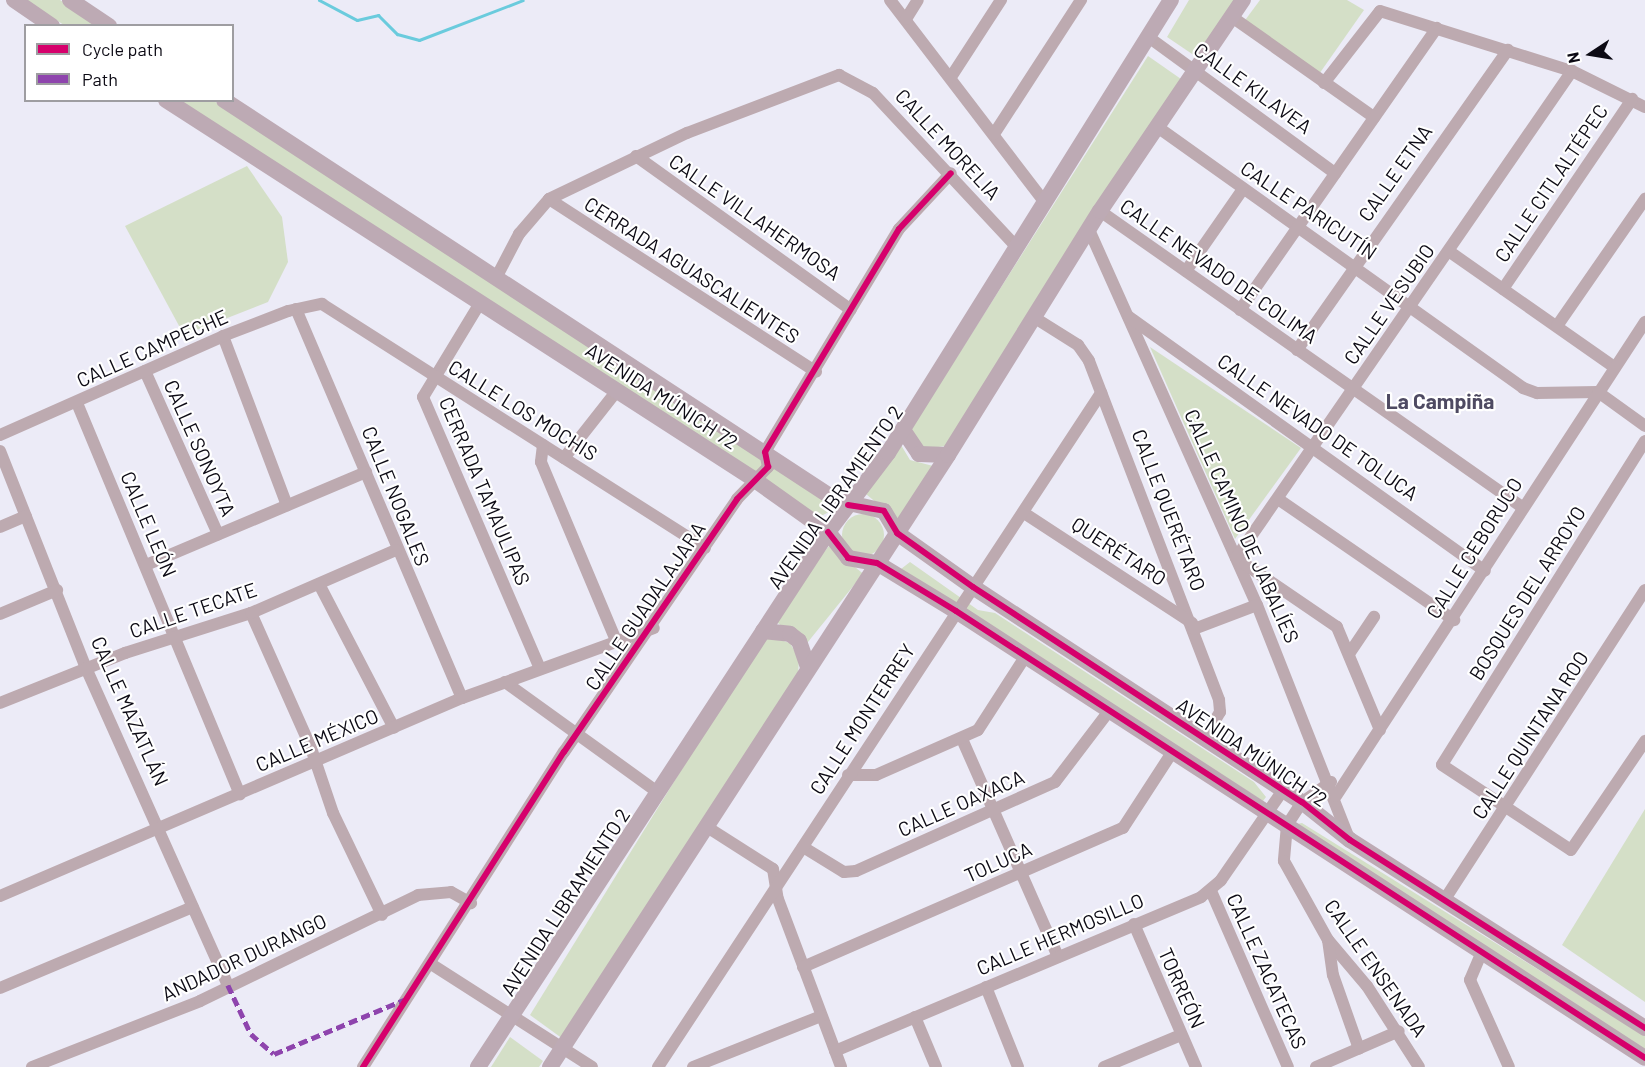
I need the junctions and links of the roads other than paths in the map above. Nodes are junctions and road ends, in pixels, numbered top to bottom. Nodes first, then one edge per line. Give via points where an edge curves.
1 (14, 0) edge
2 (70, 0) edge
3 (890, 0) edge
4 (918, 0) edge
5 (1001, 0) edge
6 (1081, 0) edge
7 (1170, 0) edge
8 (1243, 0) edge
9 (1232, 16) junction
10 (906, 19) junction
11 (49, 24) edge
12 (106, 24) edge
13 (1437, 28) junction
14 (1147, 36) junction
15 (1508, 50) junction
16 (1572, 71) junction
17 (1193, 76) junction
18 (951, 77) junction
19 (1324, 83) junction
20 (1632, 99) junction
21 (169, 102) edge
22 (227, 102) edge
23 (1645, 107) edge
24 (1374, 117) junction
25 (1156, 126) junction
26 (994, 134) junction
27 (636, 156) junction
28 (951, 173) junction
29 (1335, 173) junction
30 (1243, 189) junction
31 (549, 199) junction
32 (1645, 199) edge
33 (1043, 200) junction
34 (1100, 211) junction
35 (1296, 228) junction
36 (1090, 231) junction
37 (1014, 244) junction
38 (1450, 252) junction
39 (1354, 264) junction
40 (1186, 271) junction
41 (496, 278) junction
42 (1503, 289) junction
43 (480, 303) junction
44 (322, 304) joint
45 (1412, 304) junction
46 (296, 309) junction
47 (851, 310) junction
48 (1240, 310) junction
49 (1128, 317) junction
50 (1035, 318) junction
51 (1645, 322) edge
52 (1557, 327) junction
53 (223, 336) junction
54 (1297, 350) junction
55 (1614, 367) junction
56 (145, 371) junction
57 (816, 372) junction
58 (433, 377) junction
59 (1353, 389) junction
60 (615, 392) junction
61 (1598, 392) junction
62 (1101, 393) junction
63 (77, 403) junction
64 (1645, 426) edge
65 (903, 430) junction
66 (0, 435) edge
67 (1645, 441) edge
68 (543, 445) junction
69 (1313, 447) junction
70 (0, 451) edge
71 (765, 452) junction
72 (948, 455) junction
73 (564, 458) junction
74 (366, 472) junction
75 (752, 478) junction
76 (1278, 499) junction
77 (287, 505) junction
78 (848, 505) junction
79 (1522, 507) junction
80 (1024, 513) junction
81 (26, 516) junction
82 (0, 527) edge
83 (828, 532) junction
84 (897, 533) junction
85 (218, 534) junction
86 (705, 549) junction
87 (396, 550) junction
88 (1236, 558) junction
89 (877, 563) junction
90 (146, 565) junction
91 (1485, 571) junction
92 (319, 584) junction
93 (973, 587) junction
94 (57, 590) junction
95 (1645, 590) edge
96 (1257, 605) junction
97 (956, 611) junction
98 (251, 613) junction
99 (0, 614) edge
100 (1374, 617) dead end
101 (1454, 620) junction
102 (1193, 626) junction
103 (654, 628) junction
104 (763, 631) junction
105 (176, 639) junction
106 (616, 640) junction
107 (1349, 654) junction
108 (1025, 657) junction
109 (808, 667) junction
110 (86, 668) junction
111 (540, 669) junction
112 (505, 682) junction
113 (462, 698) junction
114 (0, 703) edge
115 (1109, 711) junction
116 (394, 728) junction
117 (1380, 730) junction
118 (576, 736) junction
119 (962, 739) junction
120 (1204, 739) junction
121 (1645, 741) edge
122 (1173, 751) junction
123 (314, 763) junction
124 (848, 775) junction
125 (1331, 782) junction
126 (1283, 790) junction
127 (656, 791) junction
128 (240, 794) junction
129 (1336, 796) junction
130 (1302, 802) junction
131 (993, 810) junction
132 (1505, 810) junction
133 (1267, 813) junction
134 (1287, 825) junction
135 (160, 826) junction
136 (707, 827) junction
137 (1350, 840) junction
138 (803, 847) junction
139 (1020, 873) junction
140 (775, 882) junction
141 (1211, 891) junction
142 (0, 896) edge
143 (1445, 899) junction
144 (471, 903) junction
145 (193, 907) junction
146 (382, 915) junction
147 (1134, 924) junction
148 (1328, 940) junction
149 (1481, 954) junction
150 (1058, 957) junction
151 (431, 964) junction
152 (803, 967) junction
153 (228, 985) junction
154 (986, 987) junction
155 (0, 988) edge
156 (821, 1016) junction
157 (511, 1017) junction
158 (915, 1017) junction
159 (1645, 1028) edge
160 (1399, 1031) junction
161 (1182, 1035) junction
162 (1359, 1048) junction
163 (561, 1049) junction
164 (835, 1051) junction
165 (1645, 1058) edge
166 (32, 1067) edge
167 (363, 1067) edge
168 (478, 1067) edge
169 (549, 1067) edge
170 (591, 1067) edge
171 (658, 1067) edge
172 (693, 1067) edge
173 (842, 1067) edge
174 (936, 1067) edge
175 (1018, 1067) edge
176 (1104, 1067) edge
177 (1196, 1067) edge
178 (1288, 1067) edge
179 (1316, 1067) edge
180 (1419, 1067) edge
181 (1509, 1067) edge

1 - 11 main road
2 - 12 main road
3 - 10 street
4 - 10 street
5 - 18 street
6 - 26 street
7 - 14 main road, AVENIDA LIBRAMIENTO 2
8 - 9 main road
9 - 17 main road
9 - 19 street
10 - 18 street
13 - 15 street
13 - 19 street via 1384,12 1374,15
13 - 24 street
14 - 17 street, CALLE KILAVEA
14 - 33 main road, AVENIDA LIBRAMIENTO 2
15 - 16 street
15 - 39 street, CALLE ETNA
16 - 20 street
16 - 38 street, CALLE VESUBIO
17 - 25 main road
17 - 29 street, CALLE KILAVEA
18 - 26 street
19 - 24 street
20 - 23 street
20 - 42 street, CALLE CITLALTÉPEC
21 - 43 main road, AVENIDA MÚNICH 72
22 - 41 main road, AVENIDA MÚNICH 72
24 - 29 street
25 - 30 street, CALLE PARICUTÍN
25 - 34 main road
26 - 33 street
27 - 28 street, CALLE MORELIA via 790,90 849,77 873,93
27 - 31 street
27 - 47 street, CALLE VILLAHERMOSA
28 - 37 street, CALLE MORELIA
28 - 47 street, CALLE GUADALAJARA via 899,229
29 - 35 street
30 - 35 street, CALLE PARICUTÍN
30 - 40 street
31 - 41 street via 519,234
31 - 57 street, CERRADA AGUASCALIENTES
32 - 52 street
33 - 37 main road, AVENIDA LIBRAMIENTO 2
34 - 36 main road
34 - 40 street, CALLE NEVADO DE COLIMA
35 - 39 street, CALLE PARICUTÍN
35 - 48 street
36 - 49 street, CALLE CAMINO DE JABALÍES
36 - 50 main road
37 - 65 main road, AVENIDA LIBRAMIENTO 2
38 - 42 street
38 - 45 street, CALLE VESUBIO
39 - 45 street, CALLE PARICUTÍN
39 - 54 street, CALLE ETNA
40 - 48 street, CALLE NEVADO DE COLIMA
41 - 71 main road, AVENIDA MÚNICH 72
42 - 52 street
43 - 58 street, CERRADA TAMAULIPAS
43 - 60 main road, AVENIDA MÚNICH 72
44 - 46 street, CALLE CAMPECHE
44 - 58 street, CALLE LOS MOCHIS
45 - 59 street, CALLE VESUBIO
45 - 61 street, CALLE PARICUTÍN via 1523,388 1537,393
46 - 53 street, CALLE CAMPECHE
46 - 74 street, CALLE NOGALES
47 - 57 street, CALLE GUADALAJARA
48 - 54 street, CALLE NEVADO DE COLIMA
49 - 69 street, CALLE NEVADO DE TOLUCA
49 - 88 street, CALLE CAMINO DE JABALÍES
50 - 62 street, CALLE QUERÉTARO via 1084,350
50 - 72 main road
51 - 55 street, CALLE CEBORUCO
52 - 55 street
53 - 56 street, CALLE CAMPECHE
53 - 77 street
54 - 59 street, CALLE NEVADO DE COLIMA
55 - 61 street, CALLE CEBORUCO
56 - 63 street, CALLE CAMPECHE
56 - 85 street, CALLE SONOYTA
57 - 71 street, CALLE GUADALAJARA
58 - 68 street, CALLE LOS MOCHIS
58 - 111 street, CERRADA TAMAULIPAS via 423,397
59 - 69 street, CALLE VESUBIO
59 - 79 street, CALLE NEVADO DE COLIMA
60 - 73 street
60 - 75 main road, AVENIDA MÚNICH 72
61 - 64 street
61 - 79 street, CALLE CEBORUCO
62 - 80 street, CALLE MONTERREY
62 - 102 street, CALLE QUERÉTARO
63 - 66 street, CALLE CAMPECHE
63 - 90 street, CALLE LEÓN
65 - 72 main road via 919,454
65 - 78 main road, AVENIDA LIBRAMIENTO 2
67 - 132 street, BOSQUES DEL ARROYO via 1442,765
68 - 73 street, CALLE LOS MOCHIS
68 - 106 street via 541,462
69 - 76 street, CALLE VESUBIO
69 - 91 street, CALLE NEVADO DE TOLUCA
70 - 81 street, CALLE MAZATLÁN
71 - 75 street, CALLE GUADALAJARA via 768,467
71 - 78 main road, AVENIDA MÚNICH 72
72 - 84 main road
73 - 86 street, CALLE LOS MOCHIS
74 - 77 street
74 - 87 street, CALLE NOGALES
75 - 83 main road, AVENIDA MÚNICH 72
75 - 86 street, CALLE GUADALAJARA
76 - 88 street, CALLE VESUBIO
76 - 101 street
77 - 85 street
78 - 83 main road, AVENIDA LIBRAMIENTO 2
78 - 84 main road, AVENIDA MÚNICH 72 via 876,507
79 - 91 street, CALLE CEBORUCO
80 - 93 street, CALLE MONTERREY
80 - 102 street, QUERÉTARO
81 - 82 street
81 - 94 street, CALLE MAZATLÁN
83 - 89 main road, AVENIDA MÚNICH 72 via 848,558
83 - 104 main road, AVENIDA LIBRAMIENTO 2
84 - 89 main road
84 - 93 main road, AVENIDA MÚNICH 72
85 - 90 street, CALLE SONOYTA
86 - 103 street, CALLE GUADALAJARA
87 - 92 street, CALLE TECATE
87 - 113 street, CALLE NOGALES
88 - 96 street, CALLE CAMINO DE JABALÍES
88 - 107 street via 1331,621
89 - 97 main road, AVENIDA MÚNICH 72
89 - 109 main road
90 - 105 street, CALLE LEÓN
91 - 101 street, CALLE CEBORUCO
92 - 98 street, CALLE TECATE
92 - 116 street
93 - 97 street, CALLE MONTERREY
93 - 120 main road, AVENIDA MÚNICH 72
94 - 99 street
94 - 110 street, CALLE MAZATLÁN
95 - 132 street, CALLE QUINTANA ROO
96 - 102 street
96 - 125 street, CALLE CAMINO DE JABALÍES
97 - 108 main road, AVENIDA MÚNICH 72
97 - 124 street, CALLE MONTERREY
98 - 105 street, CALLE TECATE
98 - 123 street
100 - 107 street
101 - 117 street, CALLE CEBORUCO
102 - 120 street, CALLE QUERÉTARO via 1220,707
103 - 106 street, CALLE MÉXICO
103 - 118 street, CALLE GUADALAJARA
104 - 109 main road via 779,630 799,641
104 - 127 main road, AVENIDA LIBRAMIENTO 2
105 - 110 street, CALLE TECATE
105 - 128 street, CALLE LEÓN
106 - 111 street, CALLE MÉXICO
107 - 117 street
108 - 115 main road, AVENIDA MÚNICH 72
108 - 119 street via 989,716
109 - 136 main road
110 - 114 street, CALLE TECATE
110 - 135 street, CALLE MAZATLÁN
111 - 112 street, CALLE MÉXICO
112 - 113 street, CALLE MÉXICO
112 - 118 street
113 - 116 street, CALLE MÉXICO
115 - 122 main road, AVENIDA MÚNICH 72
115 - 131 street, CALLE OAXACA via 1055,782
116 - 123 street, CALLE MÉXICO
117 - 129 street, CALLE CEBORUCO
118 - 127 street
118 - 144 street, CALLE GUADALAJARA
119 - 124 street via 876,775
119 - 131 street
120 - 126 main road, AVENIDA MÚNICH 72
121 - 132 street via 1571,850
122 - 133 main road, AVENIDA MÚNICH 72
122 - 139 street, TOLUCA via 1123,828
123 - 128 street, CALLE MÉXICO
123 - 146 street
124 - 138 street, CALLE MONTERREY
125 - 129 street, CALLE CAMINO DE JABALÍES
125 - 130 street
126 - 130 main road, AVENIDA MÚNICH 72
126 - 133 street
127 - 157 main road, AVENIDA LIBRAMIENTO 2
128 - 135 street, CALLE MÉXICO
129 - 137 street, CALLE CAMINO DE JABALÍES
130 - 134 street
130 - 137 main road, AVENIDA MÚNICH 72
131 - 138 street, CALLE OAXACA via 849,873
131 - 139 street
132 - 143 street, CALLE QUINTANA ROO
133 - 134 main road, AVENIDA MÚNICH 72
133 - 141 street
134 - 148 street, CALLE ENSENADA via 1284,861
134 - 149 main road, AVENIDA MÚNICH 72
135 - 142 street, CALLE MÉXICO via 147,837
135 - 145 street, CALLE MAZATLÁN
136 - 140 street via 773,868
136 - 163 main road
137 - 143 main road, AVENIDA MÚNICH 72
138 - 140 street, CALLE MONTERREY
139 - 150 street
139 - 152 street, TOLUCA
140 - 152 street
140 - 171 street, CALLE MONTERREY
141 - 147 street, CALLE HERMOSILLO
141 - 178 street, CALLE ZACATECAS
143 - 159 main road, AVENIDA MÚNICH 72
144 - 146 street, ANDADOR DURANGO via 435,890
144 - 151 street, CALLE GUADALAJARA
145 - 153 street, CALLE MAZATLÁN
145 - 155 street
146 - 153 street, ANDADOR DURANGO
147 - 150 street, CALLE HERMOSILLO
147 - 161 street, TORREÓN
148 - 160 street, CALLE ENSENADA
148 - 162 street via 1333,975
149 - 165 main road, AVENIDA MÚNICH 72
149 - 181 street via 1470,980
150 - 154 street, CALLE HERMOSILLO
151 - 157 street
151 - 167 street, CALLE GUADALAJARA
152 - 156 street
153 - 166 street, ANDADOR DURANGO via 141,1026
154 - 158 street, CALLE HERMOSILLO
154 - 175 street
156 - 164 street
156 - 172 street
157 - 163 street
157 - 168 main road, AVENIDA LIBRAMIENTO 2
158 - 164 street, CALLE HERMOSILLO
158 - 174 street
160 - 162 street
160 - 180 street, CALLE ENSENADA
161 - 176 street
161 - 177 street, TORREÓN
162 - 179 street
163 - 169 main road
163 - 170 street
164 - 173 street

